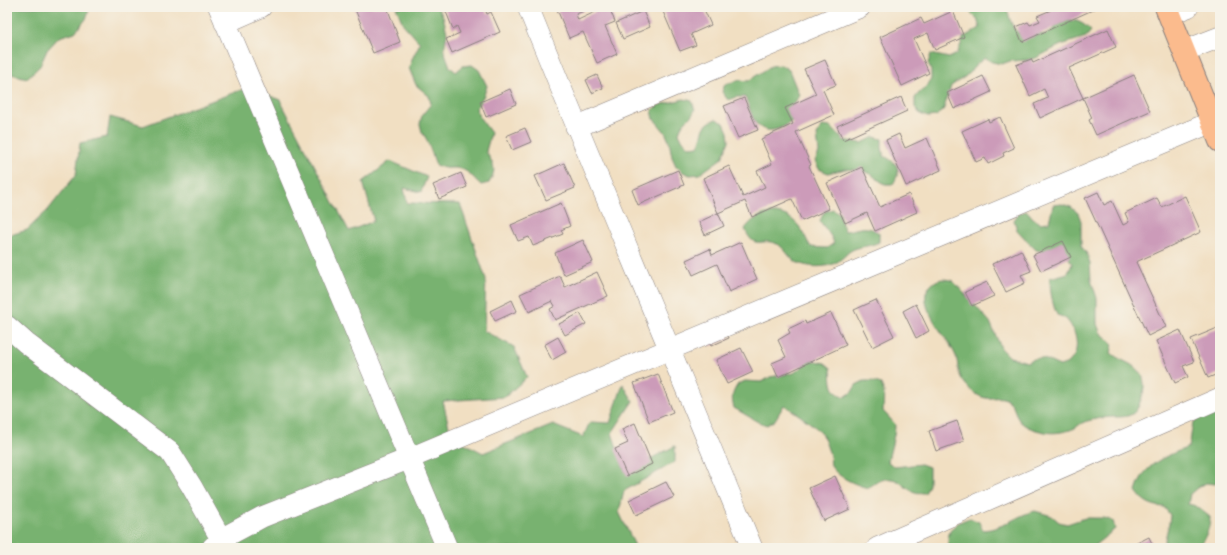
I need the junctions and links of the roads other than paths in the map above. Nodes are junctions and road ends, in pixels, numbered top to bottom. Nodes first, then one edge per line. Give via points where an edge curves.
1 (261, 7) edge
2 (528, 7) edge
3 (860, 7) edge
4 (1174, 10) edge
5 (222, 15) edge
6 (1220, 37) edge
7 (1184, 51) junction
8 (1212, 122) junction
9 (576, 127) junction
10 (1220, 141) edge
11 (7, 326) edge
12 (670, 348) junction
13 (1220, 398) edge
14 (408, 459) junction
15 (216, 543) edge
16 (447, 548) edge
17 (752, 548) edge
18 (876, 548) edge

1 - 5 street
2 - 9 street
3 - 9 street
4 - 7 main road
5 - 14 street
6 - 7 street
7 - 8 main road
8 - 10 main road
8 - 12 street
9 - 12 street
11 - 15 street via 170,452 192,487
12 - 14 street
12 - 17 street
13 - 18 street
14 - 15 street via 262,517
14 - 16 street

